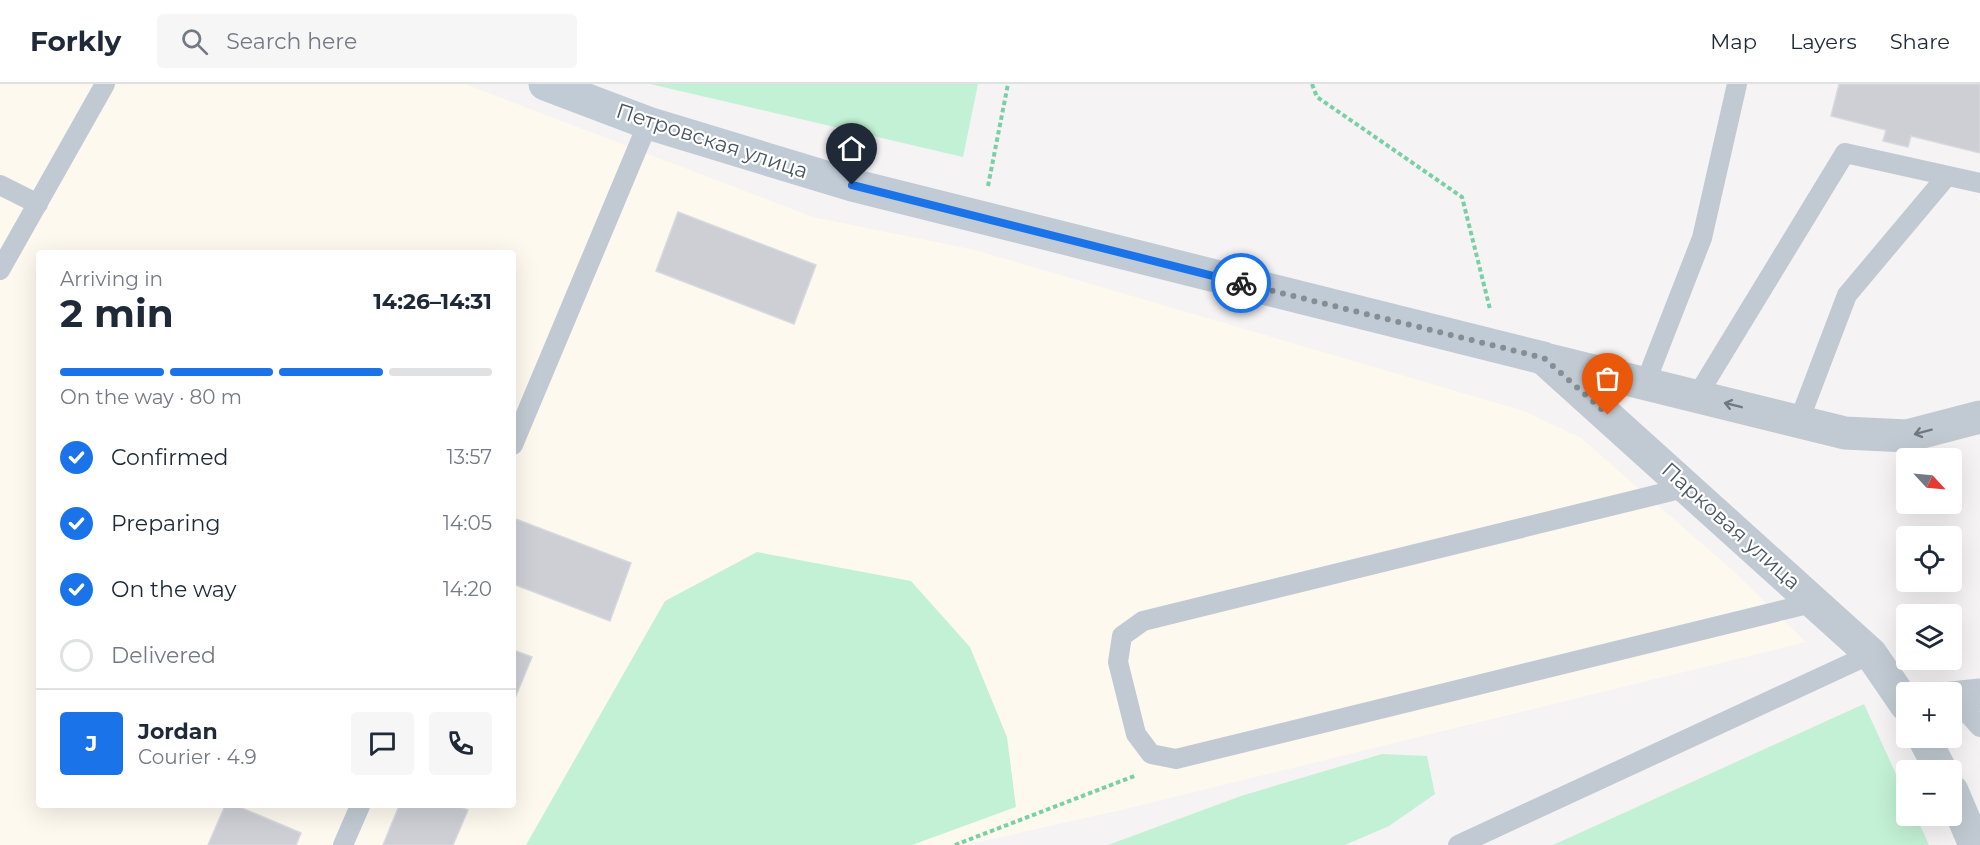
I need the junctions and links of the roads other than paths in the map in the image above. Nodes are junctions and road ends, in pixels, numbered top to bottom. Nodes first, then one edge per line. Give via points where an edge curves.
1 (105, 84) edge
2 (545, 84) edge
3 (1737, 84) edge
4 (648, 123) junction
5 (1947, 176) junction
6 (1980, 183) edge
7 (0, 185) edge
8 (38, 204) junction
9 (0, 270) edge
10 (1544, 358) junction
11 (1645, 384) junction
12 (1697, 396) junction
13 (1980, 417) edge
14 (1799, 421) junction
15 (516, 438) edge
16 (1688, 487) junction
17 (1816, 602) junction
18 (1871, 654) junction
19 (1896, 690) edge
20 (1962, 697) edge
21 (1980, 727) edge
22 (359, 808) edge
23 (1962, 814) edge
24 (343, 845) edge
25 (1458, 845) edge
26 (1975, 845) edge

1 - 8 lane
2 - 4 street, Петровская улица
3 - 11 lane via 1702,238
4 - 10 street, Петровская улица via 852,185 981,219
4 - 15 lane
5 - 6 lane
5 - 12 lane via 1845,153
5 - 14 lane via 1847,295
7 - 8 lane
8 - 9 lane
10 - 11 street
10 - 16 street, Парковая улица
11 - 12 street
14 -> 12 street
13 -> 14 street via 1907,436 1845,433
16 - 17 street, Парковая улица
16 - 17 lane via 1143,621 1122,636 1118,662 1136,734 1151,754 1176,759
17 - 18 street, Парковая улица
18 - 19 street, Парковая улица
18 - 25 lane
20 - 21 lane
22 - 24 lane
23 - 26 street

